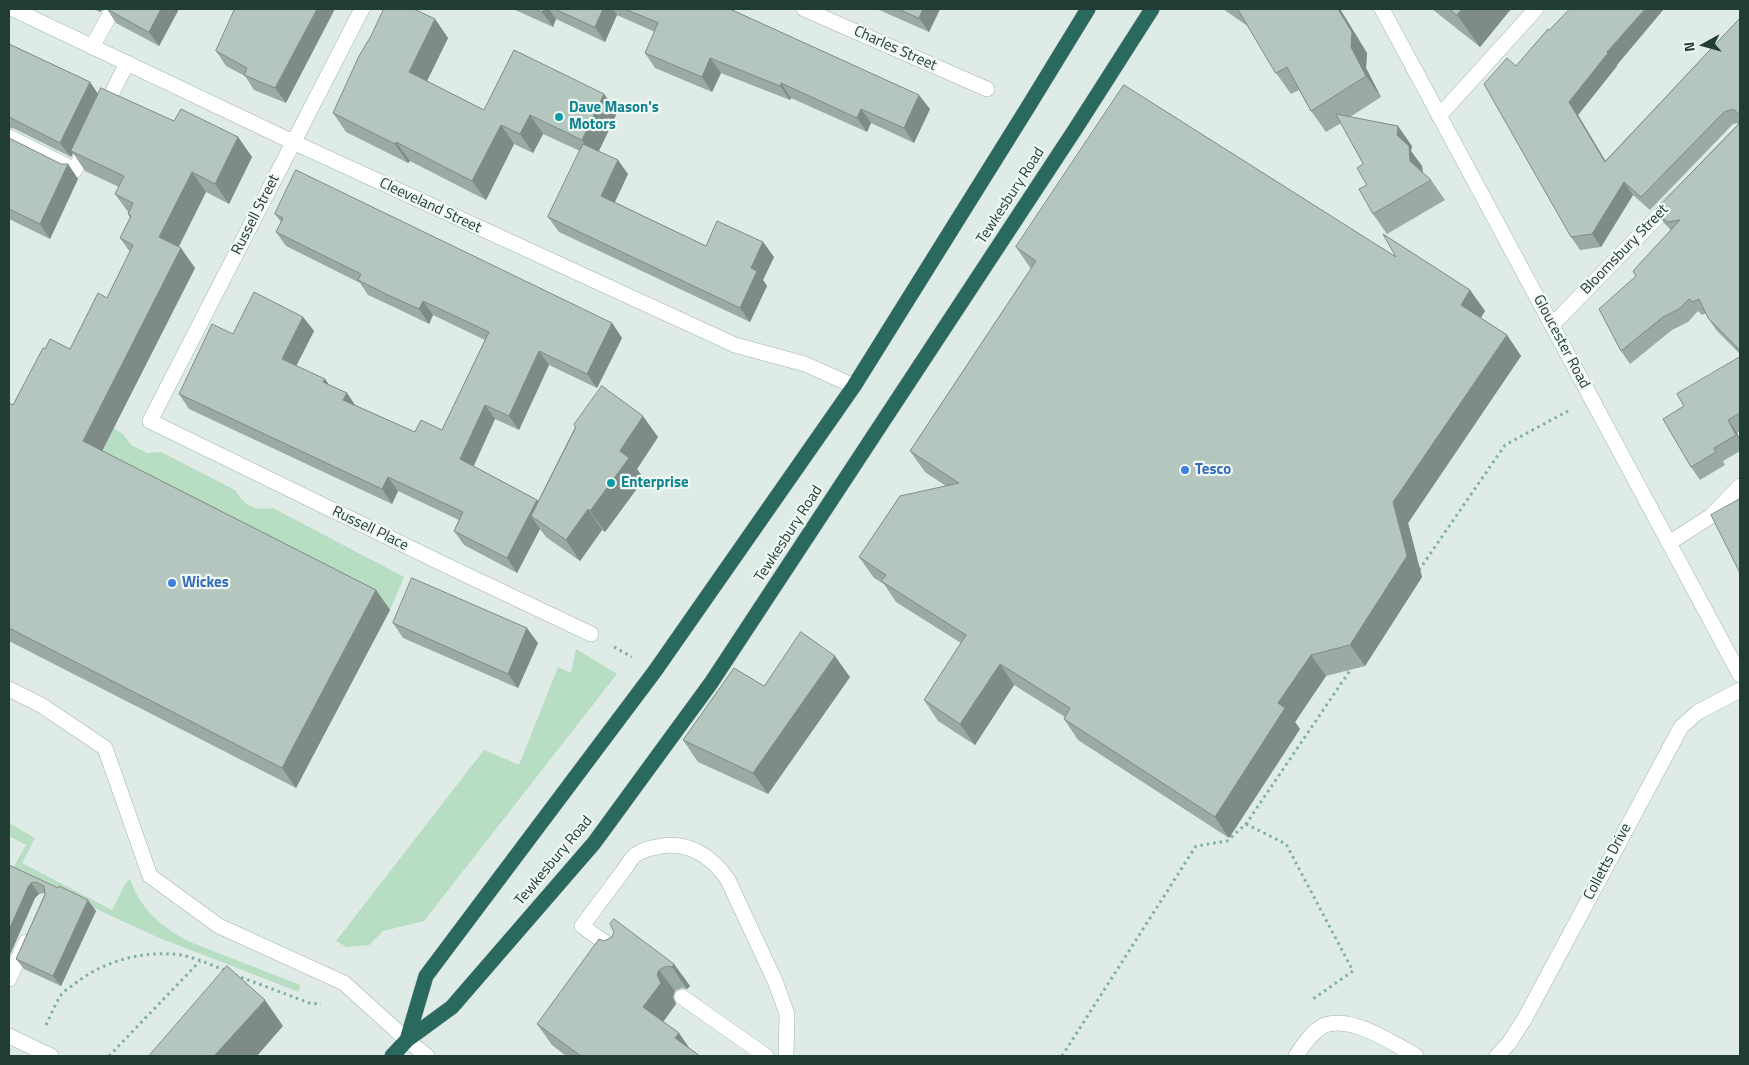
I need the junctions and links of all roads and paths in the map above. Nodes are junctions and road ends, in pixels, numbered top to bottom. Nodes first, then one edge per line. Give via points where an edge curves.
1 (13, 9) edge
2 (113, 9) edge
3 (362, 9) edge
4 (804, 9) edge
5 (1088, 9) edge
6 (1152, 9) edge
7 (1382, 9) edge
8 (1536, 9) edge
9 (92, 47) junction
10 (127, 63) junction
11 (987, 89) dead end
12 (1439, 116) junction
13 (9, 136) edge
14 (293, 142) junction
15 (1680, 194) edge
16 (1552, 325) junction
17 (854, 386) junction
18 (1591, 398) junction
19 (150, 421) joint
20 (1740, 486) edge
21 (1669, 543) junction
22 (1418, 572) dead end
23 (591, 634) joint
24 (1356, 663) edge
25 (655, 671) junction
26 (1740, 675) edge
27 (9, 688) edge
28 (1740, 690) edge
29 (1246, 824) junction
30 (32, 928) edge
31 (620, 953) edge
32 (200, 961) junction
33 (9, 980) edge
34 (359, 996) junction
35 (682, 997) dead end
36 (1311, 1000) dead end
37 (9, 1036) edge
38 (407, 1040) junction
39 (34, 1048) junction
40 (51, 1056) edge
41 (109, 1056) edge
42 (392, 1056) edge
43 (427, 1056) edge
44 (766, 1056) edge
45 (786, 1056) edge
46 (1062, 1056) edge
47 (1296, 1056) edge
48 (1416, 1056) edge
49 (1497, 1056) edge

1 - 9 street, Cleeveland Street
2 - 9 street
3 - 14 street, Russell Street
4 - 11 street, Charles Street
5 - 17 highway, Tewkesbury Road
6 - 38 highway, Tewkesbury Road via 711,683 594,843 452,1008
7 - 12 street, Gloucester Road
8 - 12 street
9 - 10 street, Cleeveland Street
10 - 13 street via 75,170
10 - 14 street, Cleeveland Street
12 - 16 street, Gloucester Road
14 - 17 street, Cleeveland Street via 735,345 805,364
14 - 19 street, Russell Street
15 - 16 street, Bloomsbury Street
16 - 18 street, Gloucester Road
17 - 25 highway, Tewkesbury Road
18 - 21 street, Gloucester Road
18 - 22 path via 1505,445
19 - 23 street, Russell Place
20 - 21 street via 1711,516
21 - 26 street, Gloucester Road
23 - 25 path
24 - 29 path
25 - 38 highway, Tewkesbury Road via 426,976
27 - 34 street via 41,705 105,748 150,876 219,926 344,983
28 - 49 street, Colletts Drive via 1698,712 1681,727 1525,1018
29 - 36 path via 1286,844 1353,971
29 - 46 path via 1227,841 1196,846
30 - 33 street
31 - 45 street via 582,926 635,855 666,845 696,850 709,858 728,880 775,981 787,1014
32 - 34 path via 312,1004
32 - 39 path via 169,954 145,955 98,968 62,993
32 - 41 path
34 - 38 street
35 - 44 street
37 - 39 street
38 - 42 highway, Tewkesbury Road
38 - 43 street
39 - 40 street
47 - 48 street via 1305,1042 1324,1026 1338,1023 1357,1026

